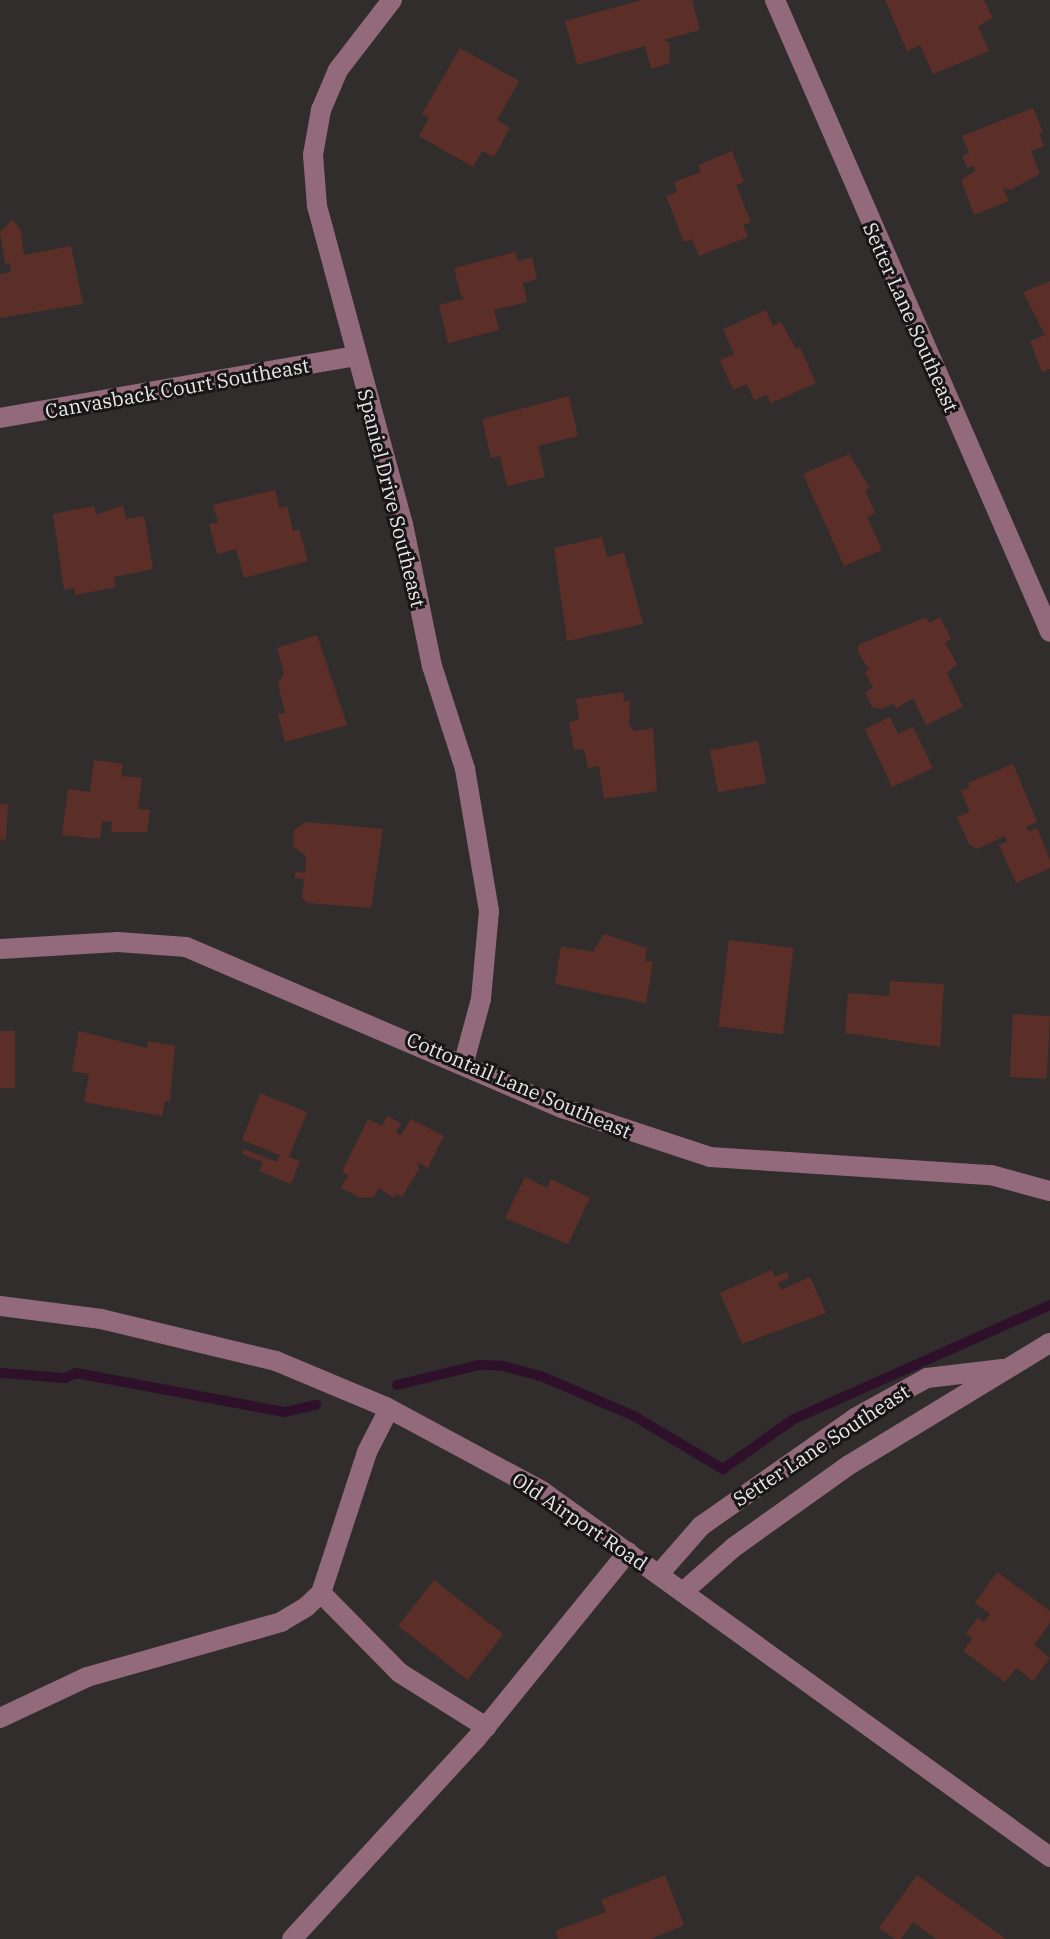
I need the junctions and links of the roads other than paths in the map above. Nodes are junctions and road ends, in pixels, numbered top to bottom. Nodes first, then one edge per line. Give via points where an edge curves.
1 (392, 0) edge
2 (775, 0) edge
3 (354, 356) junction
4 (0, 418) edge
5 (1050, 632) edge
6 (0, 949) edge
7 (464, 1062) junction
8 (1050, 1191) edge
9 (0, 1306) edge
10 (1050, 1343) edge
11 (1009, 1368) junction
12 (389, 1409) junction
13 (628, 1552) junction
14 (659, 1574) junction
15 (683, 1592) junction
16 (321, 1593) junction
17 (0, 1718) edge
18 (486, 1727) junction
19 (1050, 1857) edge
20 (292, 1939) edge

1 - 3 street, Spaniel Drive Southeast via 338,70 321,110 313,155 317,206
2 - 5 street, Setter Lane Southeast
3 - 4 street, Canvasback Court Southeast
3 - 7 street, Spaniel Drive Southeast via 403,524 432,666 465,769 489,911 481,999
6 - 7 street, Cottontail Lane Southeast via 118,942 186,947
7 - 8 street, Cottontail Lane Southeast via 562,1108 710,1157 991,1175
9 - 12 street, Old Airport Road via 101,1319 276,1361
10 - 11 street, Setter Lane Southeast
11 - 14 street, Setter Lane Southeast via 927,1378 855,1418 701,1526
11 - 15 street, Setter Lane Southeast via 849,1465 734,1547
12 - 13 street, Old Airport Road via 542,1491
12 - 16 street via 367,1452
13 - 14 street, Old Airport Road
13 - 18 street
14 - 15 street, Old Airport Road
15 - 19 street, Old Airport Road
16 - 17 street via 281,1622 87,1677
16 - 18 street via 400,1673
18 - 20 street

